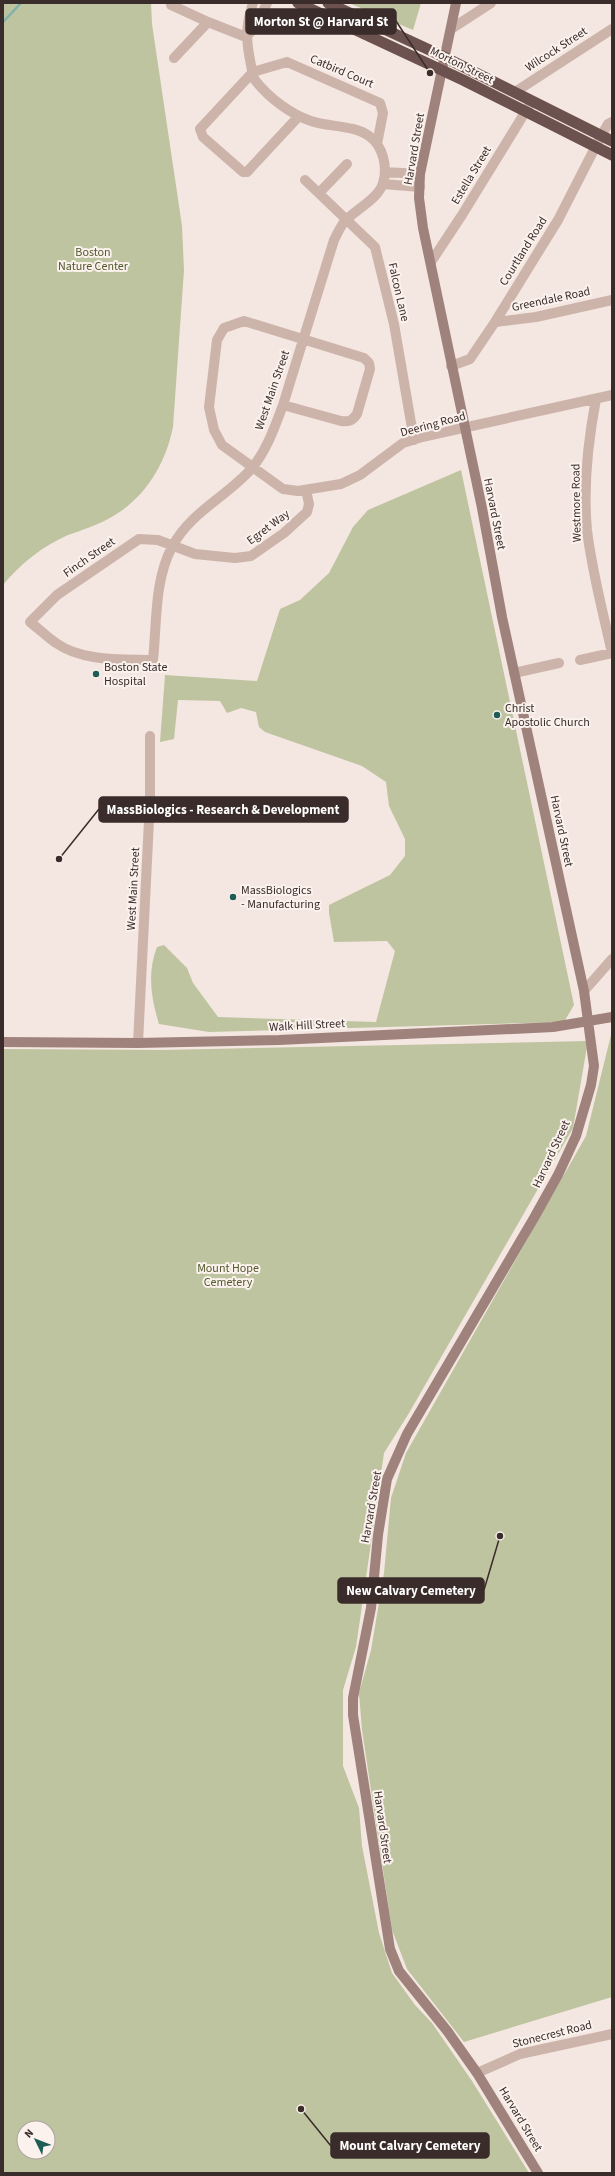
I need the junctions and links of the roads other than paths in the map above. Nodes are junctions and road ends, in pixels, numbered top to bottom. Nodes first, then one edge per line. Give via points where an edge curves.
1 (253, 3) edge
2 (267, 3) edge
3 (298, 3) edge
4 (328, 3) edge
5 (456, 3) edge
6 (491, 3) edge
7 (171, 5) dead end
8 (208, 22) junction
9 (451, 29) junction
10 (612, 29) edge
11 (246, 37) junction
12 (174, 58) dead end
13 (446, 58) junction
14 (443, 70) junction
15 (253, 72) junction
16 (515, 92) junction
17 (532, 101) junction
18 (526, 111) junction
19 (300, 116) junction
20 (612, 122) edge
21 (601, 136) junction
22 (612, 141) edge
23 (377, 144) junction
24 (595, 146) junction
25 (612, 154) edge
26 (347, 164) dead end
27 (385, 172) junction
28 (420, 174) junction
29 (305, 180) dead end
30 (383, 184) junction
31 (420, 186) junction
32 (319, 193) junction
33 (346, 220) junction
34 (430, 262) junction
35 (612, 300) edge
36 (495, 322) junction
37 (302, 340) junction
38 (451, 366) junction
39 (612, 395) edge
40 (596, 399) junction
41 (283, 405) junction
42 (465, 428) junction
43 (414, 440) junction
44 (252, 467) junction
45 (306, 490) junction
46 (172, 545) junction
47 (612, 653) edge
48 (153, 660) joint
49 (580, 660) dead end
50 (559, 663) dead end
51 (514, 673) junction
52 (150, 736) dead end
53 (612, 958) edge
54 (584, 991) junction
55 (612, 1017) edge
56 (588, 1020) junction
57 (3, 1042) edge
58 (138, 1043) junction
59 (612, 2034) edge
60 (477, 2073) junction
61 (538, 2173) edge

1 - 11 street via 247,21
2 - 11 street via 256,26
3 - 14 highway, Morton Street
4 - 13 highway, Morton Street
5 - 9 main road, Harvard Street
6 - 9 street
7 - 8 street
8 - 11 street
8 - 12 street
9 - 13 main road, Harvard Street
10 - 16 street, Wilcock Street
11 - 15 street
13 - 14 main road, Harvard Street
13 - 16 highway, Morton Street
14 - 18 highway, Morton Street
14 - 28 main road, Harvard Street
15 - 19 street via 255,79 285,109
15 - 19 street via 202,126 200,129 203,137 243,172 247,172
15 - 23 street, Catbird Court via 287,62 377,101 383,113
16 - 17 highway, Morton Street
17 - 18 street, Estella Street
17 - 21 highway, Morton Street
18 - 24 highway, Morton Street
18 - 34 street, Estella Street
19 - 23 street via 326,126 357,131 369,136
20 - 21 street, Courtland Road
21 - 22 highway, Morton Street
21 - 24 street, Courtland Road
23 - 27 street via 385,163
24 - 25 highway, Morton Street
24 - 36 street, Courtland Road via 558,220
26 - 32 street
27 - 28 street
27 - 30 street
28 - 31 main road, Harvard Street
29 - 32 street, Falcon Lane
30 - 31 street
30 - 33 street, West Main Street via 378,192
31 - 34 main road, Harvard Street via 423,228
32 - 33 street, Falcon Lane
33 - 37 street, West Main Street via 334,240
33 - 43 street, Falcon Lane via 376,247 394,324
34 - 38 main road, Harvard Street
35 - 36 street, Greendale Road via 536,317
36 - 38 street, Courtland Road via 470,359
37 - 41 street, West Main Street
37 - 41 street, Deering Road via 364,358 369,363 370,370 357,414 348,422
37 - 44 street, Deering Road via 244,321 224,328 217,340 208,407 214,430 222,445
38 - 42 main road, Harvard Street
39 - 40 street, Deering Road
40 - 42 street, Deering Road
40 - 47 street, Westmore Road via 590,430 586,483 587,529 593,569
41 - 44 street, West Main Street via 274,431
42 - 43 street, Deering Road
42 - 51 main road, Harvard Street
43 - 45 street, Deering Road via 404,443 354,478 341,484
44 - 45 street, Deering Road via 283,489
44 - 46 street, West Main Street via 200,512
45 - 46 street, Egret Way via 309,504 307,512 284,533 251,556 235,558 195,554
46 - 48 street, West Main Street via 160,579
46 - 48 street, Finch Street via 158,540 139,539 57,595 30,622 57,644 84,655
47 - 49 street
50 - 51 street
51 - 54 main road, Harvard Street
52 - 58 street, West Main Street
53 - 54 street
54 - 56 main road, Harvard Street
55 - 56 main road, Walk Hill Street
56 - 58 main road, Walk Hill Street via 552,1027 480,1031
56 - 60 main road, Harvard Street via 594,1066 592,1085 576,1136 534,1218 407,1434 387,1479 378,1535 371,1608 353,1698 354,1723 390,1949 399,1971
57 - 58 main road, Walk Hill Street
59 - 60 street, Stonecrest Road via 520,2054
60 - 61 main road, Harvard Street

